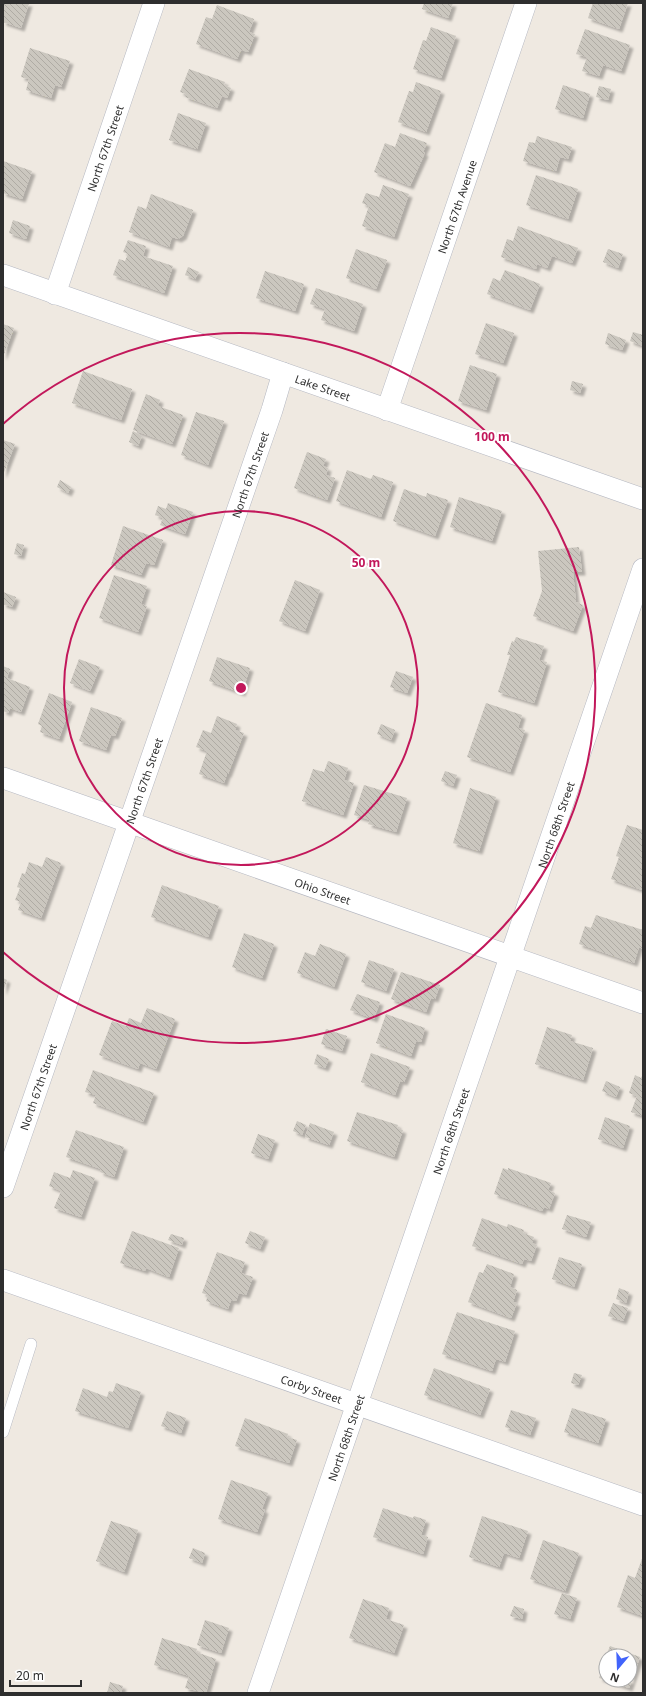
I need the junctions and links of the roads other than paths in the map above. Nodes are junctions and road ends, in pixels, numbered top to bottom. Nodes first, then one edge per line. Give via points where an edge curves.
1 (154, 3) edge
2 (526, 3) edge
3 (3, 275) edge
4 (54, 294) junction
5 (283, 373) junction
6 (387, 410) junction
7 (643, 499) edge
8 (643, 569) edge
9 (3, 778) edge
10 (128, 822) junction
11 (511, 957) junction
12 (643, 1004) edge
13 (3, 1187) edge
14 (3, 1280) edge
15 (31, 1344) dead end
16 (357, 1405) junction
17 (3, 1432) edge
18 (643, 1505) edge
19 (258, 1693) edge

1 - 4 street, North 67th Street
2 - 6 street, North 67th Avenue
3 - 4 street, Lake Street
4 - 5 street, Lake Street
5 - 6 street, Lake Street
5 - 10 street, North 67th Street
6 - 7 street, Lake Street
8 - 11 street, North 68th Street
9 - 10 street, Ohio Street
10 - 11 street, Ohio Street
10 - 13 street, North 67th Street
11 - 12 street, Ohio Street
11 - 16 street, North 68th Street
14 - 16 street, Corby Street
15 - 17 lane
16 - 18 street, Corby Street
16 - 19 street, North 68th Street

